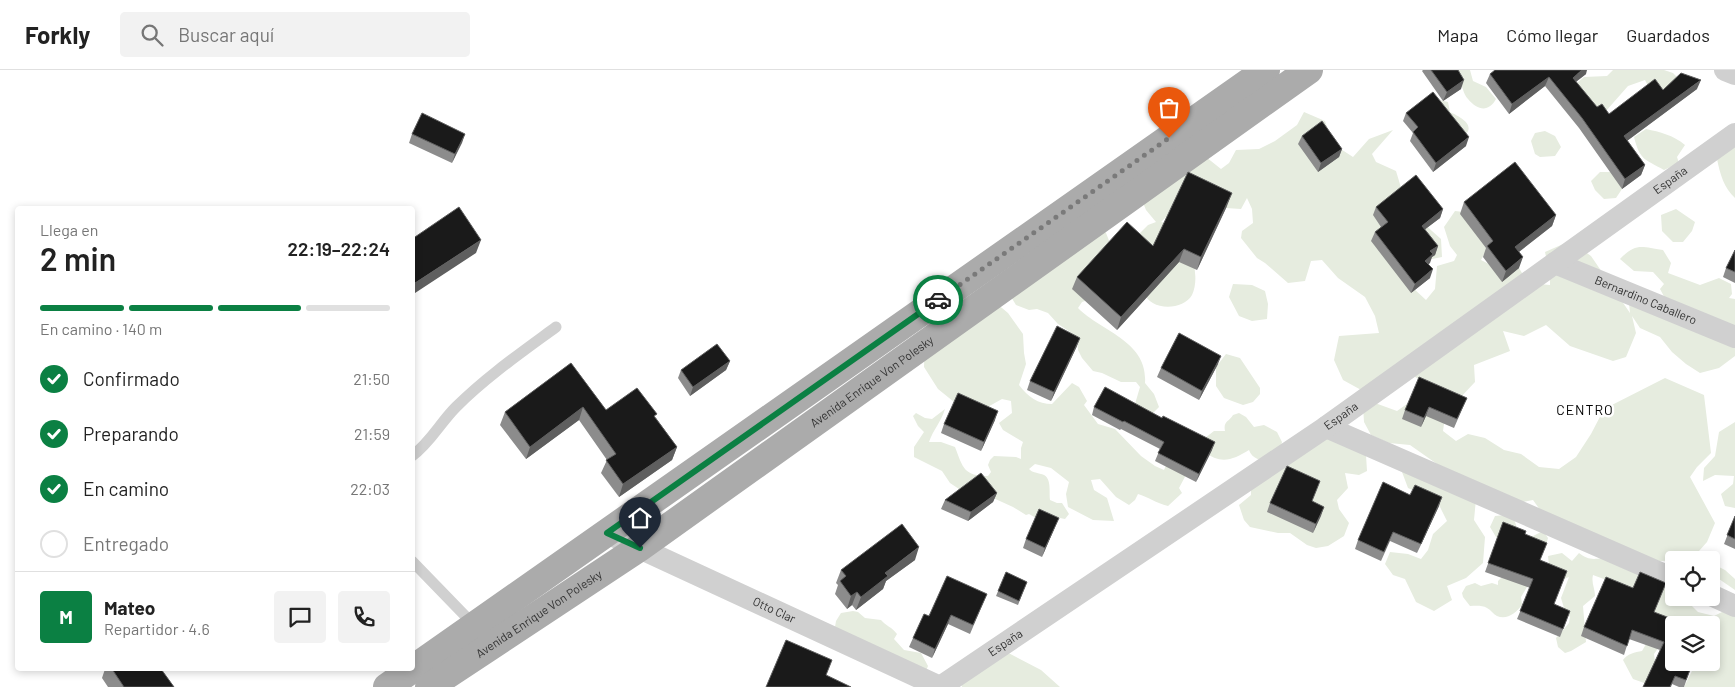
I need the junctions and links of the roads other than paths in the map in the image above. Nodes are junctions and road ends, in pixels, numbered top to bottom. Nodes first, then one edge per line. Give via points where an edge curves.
1 (1266, 70) edge
2 (1309, 70) edge
3 (1725, 70) edge
4 (1735, 74) edge
5 (1735, 134) edge
6 (1555, 263) junction
7 (556, 327) dead end
8 (1735, 337) edge
9 (1326, 427) junction
10 (415, 454) edge
11 (607, 533) junction
12 (640, 548) junction
13 (415, 564) edge
14 (1665, 575) edge
15 (1720, 599) edge
16 (1735, 606) edge
17 (475, 626) junction
18 (415, 668) edge
19 (410, 671) edge
20 (387, 687) edge
21 (429, 687) edge
22 (940, 687) edge

1 - 11 main road
2 - 12 main road, Avenida Enrique Von Polesky
3 - 4 street
5 - 6 street, España
6 - 8 street, Bernardino Caballero
6 - 9 street, España
7 - 10 lane via 504,365 455,408
9 - 14 street
9 - 22 street, España
11 - 12 street, Otto Clar
11 - 17 main road
12 - 21 main road, Avenida Enrique Von Polesky
12 - 22 street, Otto Clar
13 - 17 lane
15 - 16 street
17 - 18 main road
19 - 20 main road

